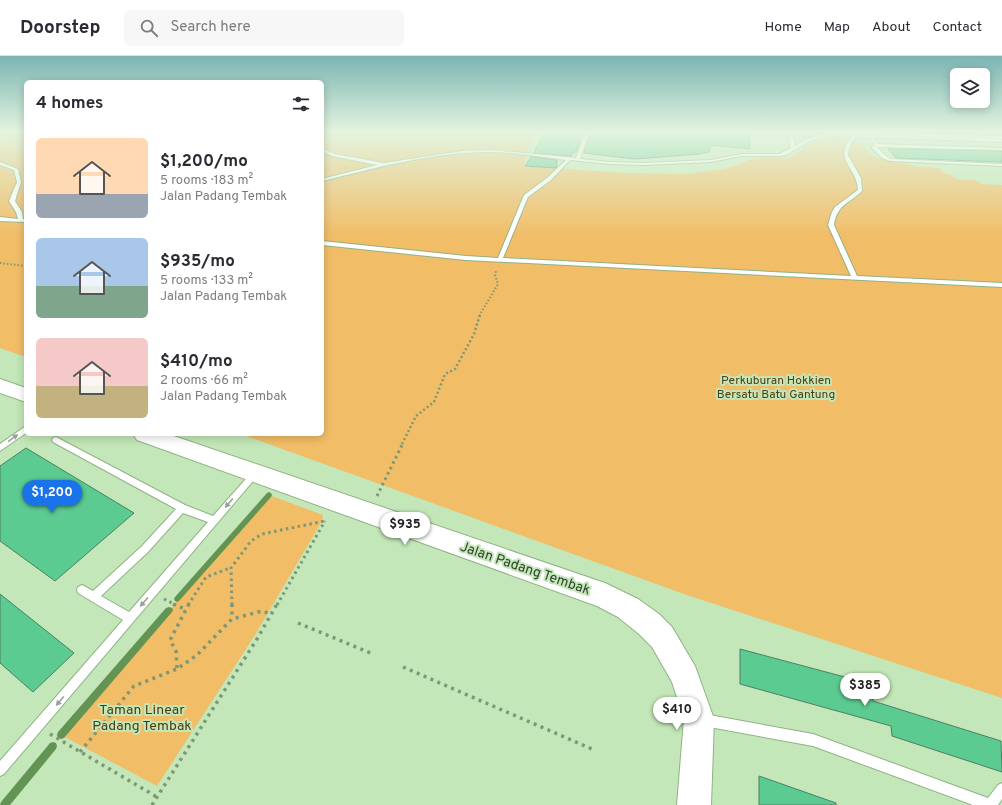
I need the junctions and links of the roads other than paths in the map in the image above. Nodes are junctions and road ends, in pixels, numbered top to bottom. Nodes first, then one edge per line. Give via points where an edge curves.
1 (8, 166) edge
2 (377, 166) edge
3 (562, 166) edge
4 (852, 166) edge
5 (324, 179) edge
6 (0, 219) edge
7 (23, 220) edge
8 (324, 243) edge
9 (500, 259) junction
10 (855, 278) junction
11 (1002, 285) edge
12 (0, 386) edge
13 (24, 394) edge
14 (24, 430) edge
15 (150, 436) edge
16 (56, 440) dead end
17 (0, 448) edge
18 (255, 474) junction
19 (182, 508) junction
20 (214, 521) junction
21 (82, 590) dead end
22 (93, 597) junction
23 (129, 618) junction
24 (699, 719) junction
25 (0, 770) edge
26 (1002, 789) edge
27 (694, 805) edge
28 (990, 805) edge

1 - 7 lane via 16,169 19,182 12,201
2 - 5 lane
3 - 9 lane via 526,196
4 - 10 lane via 861,182 860,191 837,206 831,225
6 - 7 lane
8 - 9 lane via 429,255
9 - 10 lane
10 - 11 lane
12 - 13 street
17 -> 14 lane
15 - 18 street, Jalan Padang Tembak
16 - 19 lane
18 -> 20 lane
18 - 24 street, Jalan Padang Tembak via 604,596 628,608 662,637 685,676
19 - 20 lane
19 - 22 lane via 145,548
20 -> 23 lane
21 - 22 lane
22 - 23 lane
23 -> 25 lane
24 - 27 street, Jalan Padang Tembak
24 - 28 lane via 813,740
26 - 28 lane

